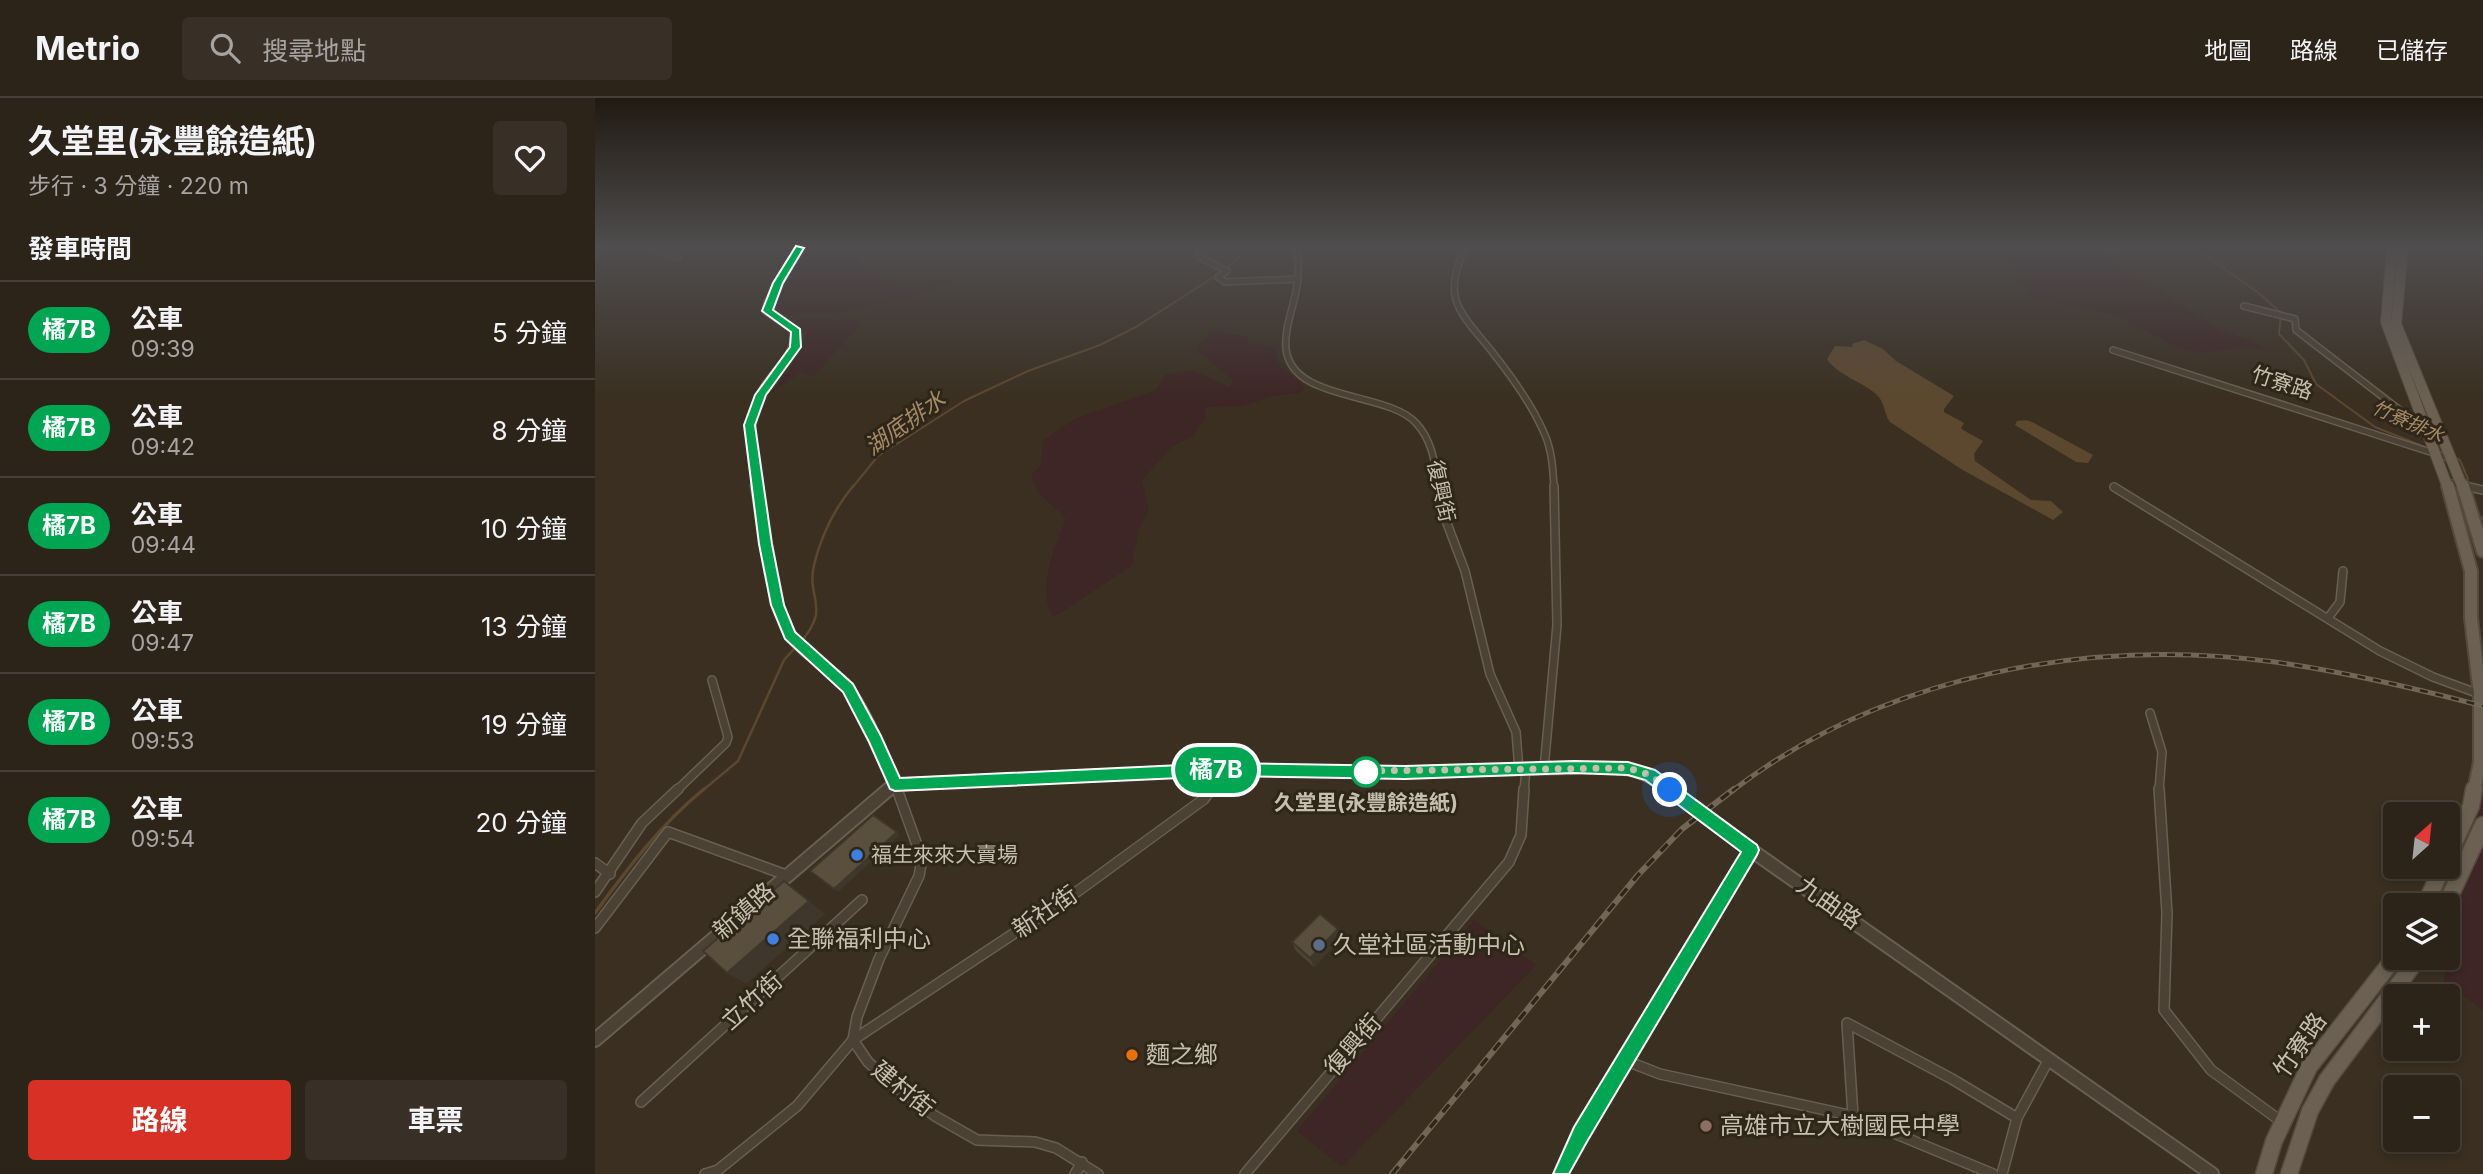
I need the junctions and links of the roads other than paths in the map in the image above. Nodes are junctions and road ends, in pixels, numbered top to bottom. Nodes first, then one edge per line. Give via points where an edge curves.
1 (771, 298) edge
2 (1294, 298) edge
3 (1456, 298) edge
4 (2388, 298) edge
5 (2397, 298) edge
6 (2244, 306) dead end
7 (2113, 350) dead end
8 (2427, 431) junction
9 (2442, 433) junction
10 (2443, 454) junction
11 (2447, 482) junction
12 (2462, 484) junction
13 (2115, 487) dead end
14 (2483, 490) edge
15 (2483, 551) edge
16 (2343, 571) dead end
17 (2328, 618) junction
18 (712, 680) dead end
19 (2481, 694) edge
20 (2150, 713) dead end
21 (1522, 769) junction
22 (1544, 769) junction
23 (1224, 770) junction
24 (895, 784) junction
25 (2483, 824) edge
26 (2461, 828) edge
27 (1751, 850) junction
28 (595, 863) edge
29 (610, 874) junction
30 (786, 875) junction
31 (595, 892) edge
32 (2451, 893) edge
33 (862, 900) dead end
34 (595, 928) edge
35 (2385, 970) edge
36 (2409, 970) edge
37 (853, 1040) junction
38 (595, 1041) edge
39 (2319, 1054) junction
40 (2050, 1059) junction
41 (1624, 1060) junction
42 (2335, 1069) junction
43 (642, 1102) dead end
44 (1853, 1116) junction
45 (2017, 1118) junction
46 (2282, 1122) junction
47 (1082, 1162) junction
48 (705, 1174) edge
49 (1075, 1174) edge
50 (1098, 1174) edge
51 (1245, 1174) edge
52 (1563, 1174) edge
53 (1993, 1174) edge
54 (2002, 1174) edge
55 (2212, 1174) edge
56 (2264, 1174) edge
57 (2289, 1174) edge

1 - 24 street via 767,311 796,331 795,347 761,395 750,425 758,500 778,605 793,640 848,688
2 - 21 street, 復興街 via 1286,350 1292,368 1332,391 1399,411 1416,422 1432,447 1445,518 1465,571 1490,674 1517,732
3 - 22 street via 1528,406 1545,435 1552,462 1557,625
4 - 8 main road, 竹寮路 via 2386,322
5 - 9 main road, 竹寮路 via 2396,324
6 - 8 street, 竹寮路 via 2295,319 2296,330
7 - 10 street, 竹寮路
8 - 9 street
8 - 10 main road, 竹寮路
9 - 10 main road, 竹寮路
10 - 11 main road, 竹寮路
10 - 12 main road, 竹寮路
11 - 12 street
11 - 19 main road, 竹寮路 via 2471,571 2471,618
12 - 14 street
12 - 15 main road, 竹寮路
13 - 17 street
16 - 17 street via 2340,601
17 - 19 street via 2410,667
18 - 29 street via 726,743 642,823
19 - 26 main road, 竹寮路 via 2477,782
20 - 46 street via 2162,752 2159,793 2167,913 2164,1010 2211,1070
21 - 22 street, 九曲路
21 - 23 street, 九曲路
21 - 51 street, 復興街 via 1521,835 1509,862
22 - 27 street, 九曲路, bridge via 1628,768 1650,775
23 - 24 street, 九曲路
23 - 37 street, 新社街 via 1204,799 1078,891
24 - 30 street, 新鎮路
24 - 37 street via 922,859 919,876 879,959
25 - 32 main road
27 - 40 street, 九曲路
27 - 41 street
28 - 29 street
29 - 31 street
30 - 34 street via 668,832
30 - 38 street, 新鎮路
33 - 43 street, 立竹街
35 - 39 main road, 竹寮路
36 - 42 main road, 竹寮路
37 - 47 street, 建村街 via 893,1085 978,1140 1035,1142
37 - 48 street via 797,1106 718,1170
39 - 42 main road
39 - 46 main road, 竹寮路
40 - 45 street
40 - 55 street, 九曲路
41 - 44 street via 1660,1074
41 - 52 street
42 - 57 main road, 竹寮路 via 2310,1111
44 - 45 street via 1847,1023
44 - 53 street
45 - 54 street
46 - 56 main road, 竹寮路
47 - 49 street
47 - 50 street, 建村街

